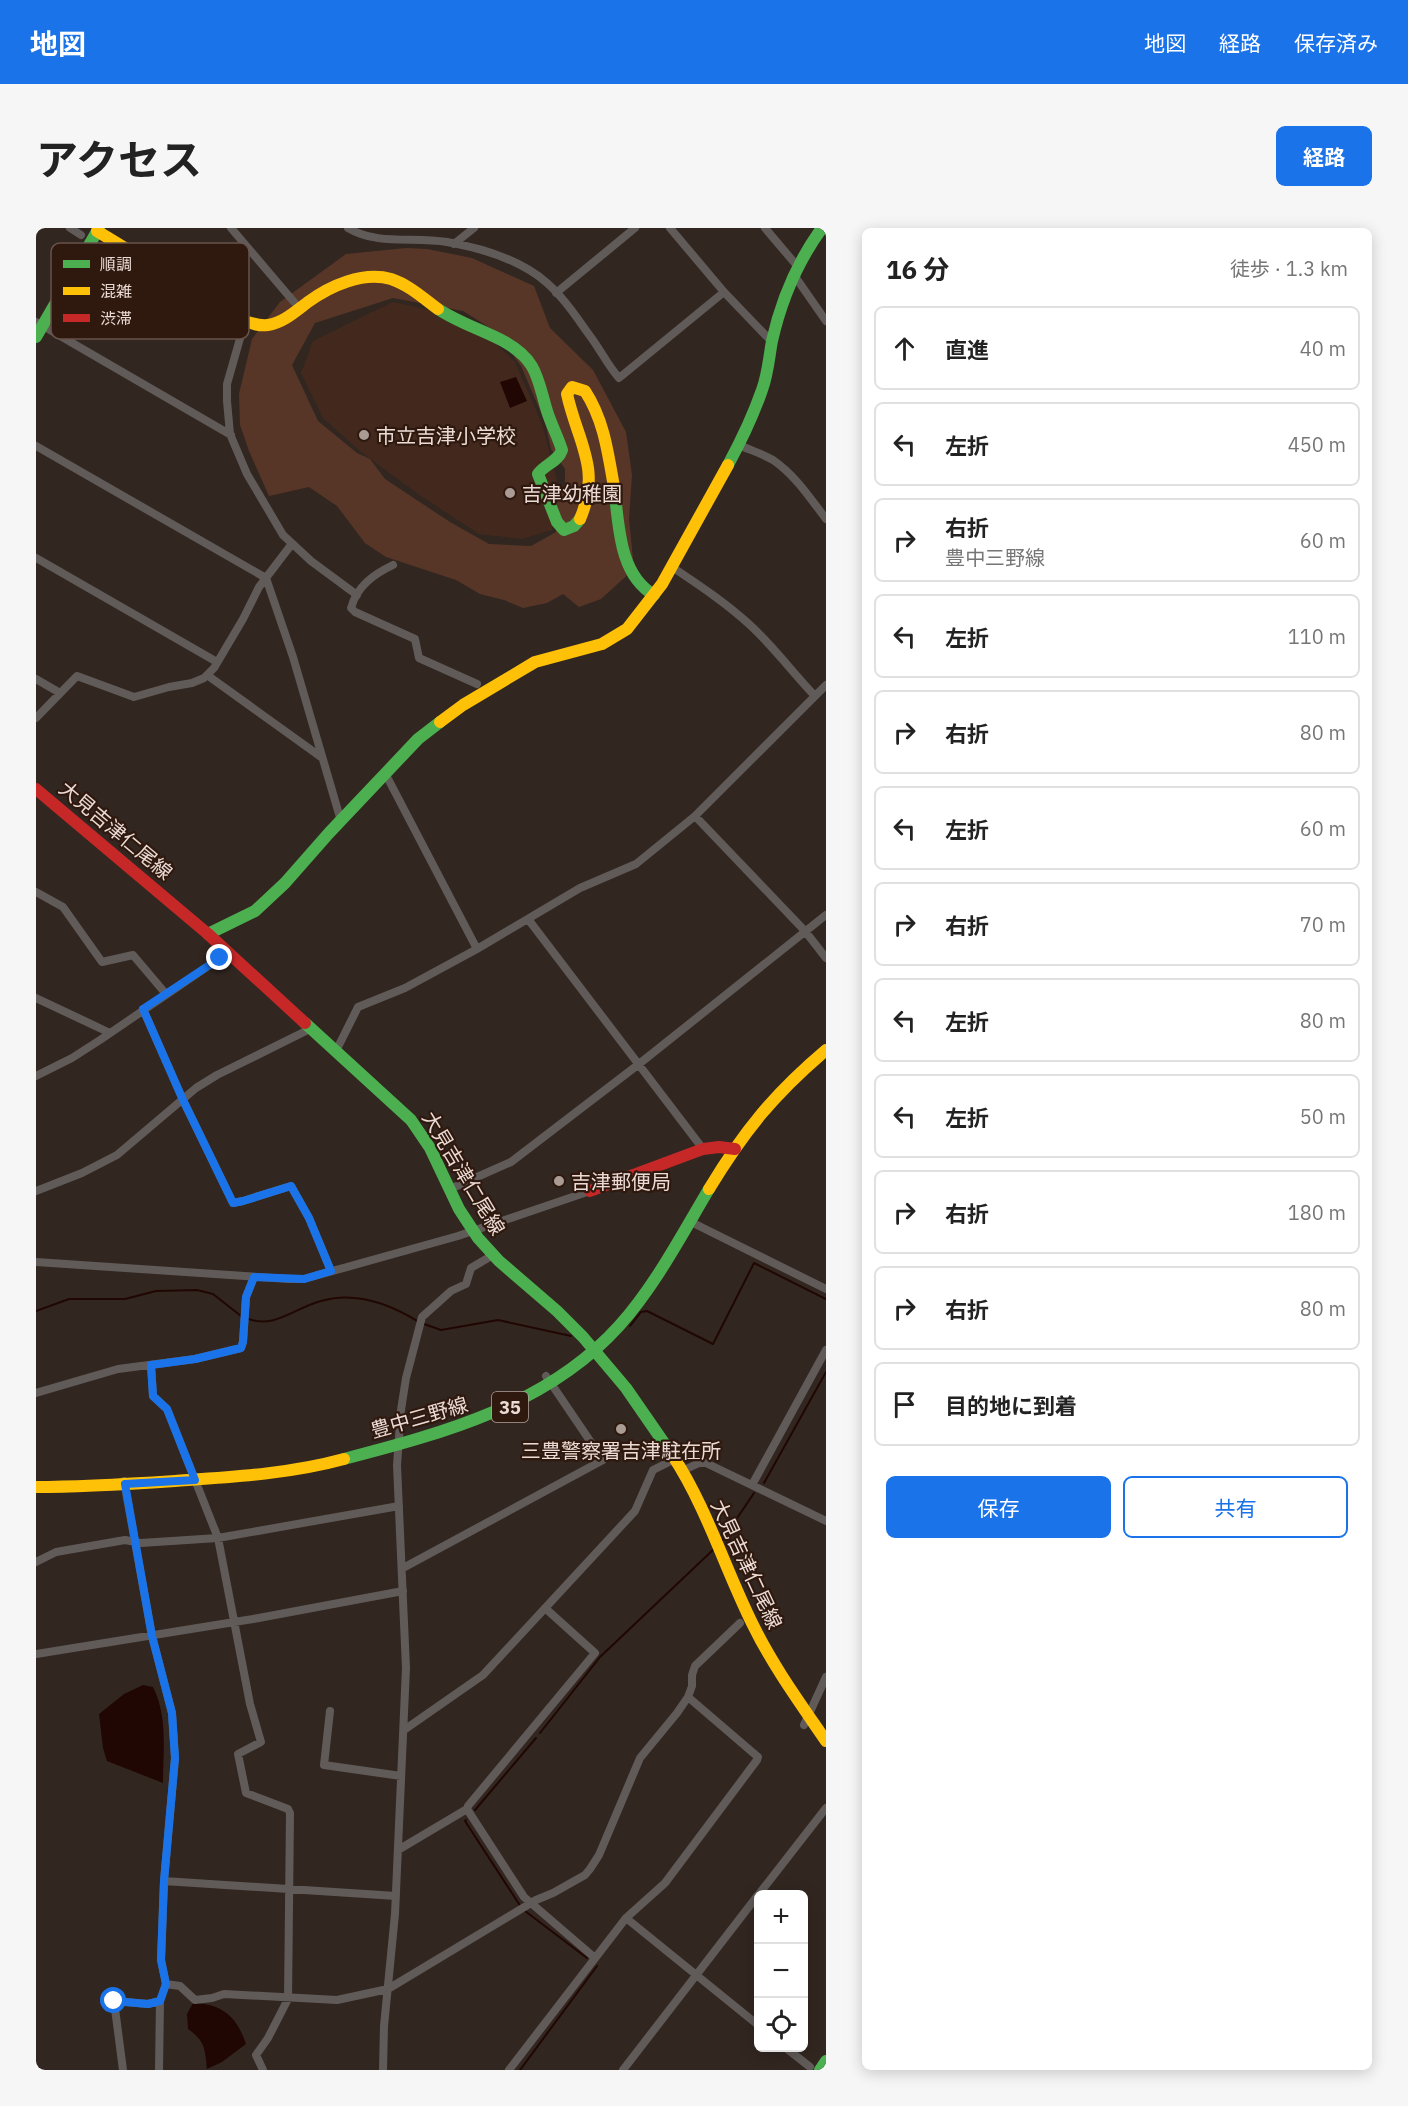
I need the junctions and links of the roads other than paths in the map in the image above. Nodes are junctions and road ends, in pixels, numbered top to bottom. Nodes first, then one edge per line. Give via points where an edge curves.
1 (70, 228) edge
2 (231, 228) edge
3 (348, 228) edge
4 (474, 228) edge
5 (635, 228) edge
6 (670, 228) edge
7 (765, 228) edge
8 (822, 228) edge
9 (98, 230) edge
10 (81, 234) dead end
11 (90, 243) edge
12 (119, 243) edge
13 (244, 243) edge
14 (454, 244) junction
15 (249, 249) edge
16 (796, 271) junction
17 (724, 292) junction
18 (556, 293) junction
19 (294, 302) dead end
20 (51, 305) edge
21 (826, 321) edge
22 (249, 323) edge
23 (39, 324) edge
24 (36, 337) edge
25 (65, 339) edge
26 (240, 339) edge
27 (772, 342) junction
28 (231, 435) junction
29 (739, 445) junction
30 (36, 446) edge
31 (826, 519) edge
32 (291, 545) junction
33 (36, 558) edge
34 (393, 565) dead end
35 (672, 567) junction
36 (266, 578) junction
37 (357, 595) junction
38 (654, 595) junction
39 (217, 662) junction
40 (207, 675) junction
41 (36, 679) edge
42 (477, 684) dead end
43 (826, 685) edge
44 (60, 693) junction
45 (815, 696) junction
46 (36, 718) edge
47 (322, 757) junction
48 (385, 772) junction
49 (36, 789) edge
50 (695, 816) junction
51 (341, 821) junction
52 (36, 892) edge
53 (826, 915) edge
54 (528, 919) junction
55 (805, 930) junction
56 (208, 934) junction
57 (477, 949) junction
58 (220, 958) dead end
59 (826, 958) edge
60 (166, 994) junction
61 (36, 998) edge
62 (143, 1009) junction
63 (312, 1028) junction
64 (110, 1033) junction
65 (826, 1050) edge
66 (336, 1051) junction
67 (639, 1064) junction
68 (36, 1076) edge
69 (183, 1100) junction
70 (703, 1149) junction
71 (735, 1149) junction
72 (450, 1189) junction
73 (36, 1191) edge
74 (590, 1191) joint
75 (689, 1221) junction
76 (472, 1231) junction
77 (493, 1255) junction
78 (36, 1262) edge
79 (331, 1271) junction
80 (254, 1277) junction
81 (826, 1289) edge
82 (826, 1350) edge
83 (596, 1351) junction
84 (151, 1365) junction
85 (549, 1379) junction
86 (36, 1392) edge
87 (398, 1444) junction
88 (675, 1459) junction
89 (682, 1471) junction
90 (195, 1480) junction
91 (124, 1481) junction
92 (752, 1485) junction
93 (36, 1487) edge
94 (399, 1506) junction
95 (826, 1521) edge
96 (218, 1538) junction
97 (135, 1542) junction
98 (36, 1562) edge
99 (403, 1568) junction
100 (403, 1591) junction
101 (545, 1608) junction
102 (234, 1622) junction
103 (740, 1623) dead end
104 (151, 1634) junction
105 (36, 1654) edge
106 (826, 1677) edge
107 (688, 1697) junction
108 (330, 1711) dead end
109 (806, 1720) junction
110 (404, 1730) junction
111 (826, 1741) edge
112 (401, 1776) junction
113 (826, 1808) edge
114 (467, 1809) junction
115 (398, 1850) junction
116 (164, 1881) junction
117 (288, 1890) junction
118 (763, 1890) edge
119 (396, 1896) junction
120 (754, 1901) edge
121 (528, 1905) junction
122 (626, 1918) junction
123 (595, 1958) junction
124 (696, 1976) junction
125 (166, 1984) junction
126 (388, 1989) junction
127 (288, 1999) junction
128 (160, 2001) junction
129 (754, 2021) edge
130 (792, 2052) edge
131 (826, 2061) edge
132 (815, 2068) edge
133 (123, 2070) edge
134 (159, 2070) edge
135 (263, 2070) edge
136 (383, 2070) edge
137 (509, 2070) edge
138 (623, 2070) edge

1 - 10 street
2 - 13 street
3 - 14 street via 362,236
4 - 14 street
5 - 18 street
6 - 17 street
7 - 16 street
8 - 16 street
9 - 11 street
9 - 12 street
14 - 18 street via 526,268
15 - 19 street
16 - 21 street
16 - 27 street
17 - 18 street via 619,378
17 - 27 street
20 - 23 street
22 - 38 street via 273,324 336,286 376,276 395,280 460,322 516,349 533,366 562,450 559,459 538,474 564,530 573,529 579,522 589,487 586,453 567,394 572,387 581,387 596,407 603,429 625,555 637,580
23 - 24 street
25 - 28 street
26 - 28 street via 228,384
27 - 29 street via 763,389
28 - 32 street via 271,517
29 - 31 street via 784,468
29 - 35 street
30 - 36 street
32 - 36 street
32 - 37 street
33 - 39 street
34 - 37 street via 374,574
35 - 38 street
35 - 45 street via 750,625
36 - 39 street
36 - 47 street
37 - 42 street via 351,608 355,612 415,639 419,658
38 - 48 street via 616,637 556,655 517,672 418,739
39 - 40 street
40 - 44 street via 192,683 134,697 77,676
40 - 47 street
41 - 44 street
43 - 45 street
44 - 46 street
45 - 50 street
47 - 51 street
48 - 51 street
48 - 57 street
49 - 56 street, 大見吉津仁尾線
50 - 54 street via 636,864 580,888
50 - 55 street
51 - 56 street via 255,911
52 - 60 street via 63,907 102,962 133,956
53 - 55 street
54 - 57 street
54 - 67 street
55 - 59 street
55 - 67 street
56 - 63 street, 大見吉津仁尾線
57 - 66 street via 405,988 358,1007
58 - 60 street
60 - 62 street
61 - 64 street
62 - 64 street
62 - 69 street
63 - 66 street, 大見吉津仁尾線
63 - 69 street via 217,1075
64 - 68 street
65 - 71 street, 豊中三野線 / 35 via 763,1109
66 - 72 street, 大見吉津仁尾線 via 411,1120 430,1147
67 - 70 street
67 - 72 street via 511,1162
69 - 73 street via 117,1155
69 - 79 street via 233,1203 291,1186
70 - 71 street
70 - 74 street
71 - 75 street, 豊中三野線 / 35
72 - 76 street, 大見吉津仁尾線
74 - 76 street
75 - 81 street
75 - 83 street, 豊中三野線 / 35 via 640,1298
76 - 77 street, 大見吉津仁尾線
76 - 79 street
77 - 83 street, 大見吉津仁尾線
77 - 87 street via 471,1268 466,1284 451,1291 422,1317 406,1378
78 - 80 street
79 - 80 street via 304,1279
80 - 84 street via 246,1297 241,1348
82 - 92 street
83 - 85 street, 豊中三野線 / 35
83 - 88 street, 大見吉津仁尾線
84 - 86 street via 118,1369
84 - 90 street via 153,1396 167,1409
85 - 87 street, 豊中三野線 / 35 via 531,1396 484,1418
85 - 99 street via 603,1460
87 - 90 street, 豊中三野線 / 35 via 300,1469
87 - 94 street
88 - 89 street, 大見吉津仁尾線
88 - 101 street via 654,1470 635,1511
89 - 92 street via 706,1463
89 - 109 street, 大見吉津仁尾線 via 766,1653
90 - 91 street, 豊中三野線 / 35
90 - 96 street
91 - 93 street, 豊中三野線 / 35
91 - 97 street
92 - 95 street
94 - 96 street
94 - 99 street
96 - 97 street
96 - 102 street
97 - 98 street via 125,1540 56,1552
97 - 104 street
99 - 100 street
100 - 102 street
100 - 110 street
101 - 110 street via 483,1675
101 - 114 street via 595,1653
102 - 104 street
102 - 117 street via 261,1742 238,1754 246,1793 290,1813
103 - 107 street via 699,1660
104 - 105 street
104 - 116 street via 172,1713 175,1758
106 - 109 street
107 - 121 street via 640,1758 590,1869
107 - 122 street via 758,1757 665,1883
108 - 112 street via 324,1765
109 - 111 street, 大見吉津仁尾線
110 - 112 street
112 - 115 street
113 - 118 street
114 - 115 street
114 - 121 street
115 - 119 street
116 - 117 street
116 - 125 street via 161,1960
117 - 119 street
117 - 127 street
119 - 126 street
120 - 124 street
121 - 123 street
121 - 126 street
122 - 123 street
122 - 124 street
123 - 137 street
124 - 129 street
124 - 138 street
125 - 127 street via 180,1986 195,2000 224,1994
125 - 128 street
126 - 127 street via 338,2000
126 - 136 street
127 - 135 street via 256,2055
128 - 133 street via 114,2001
128 - 134 street
130 - 132 street
131 - 132 street

